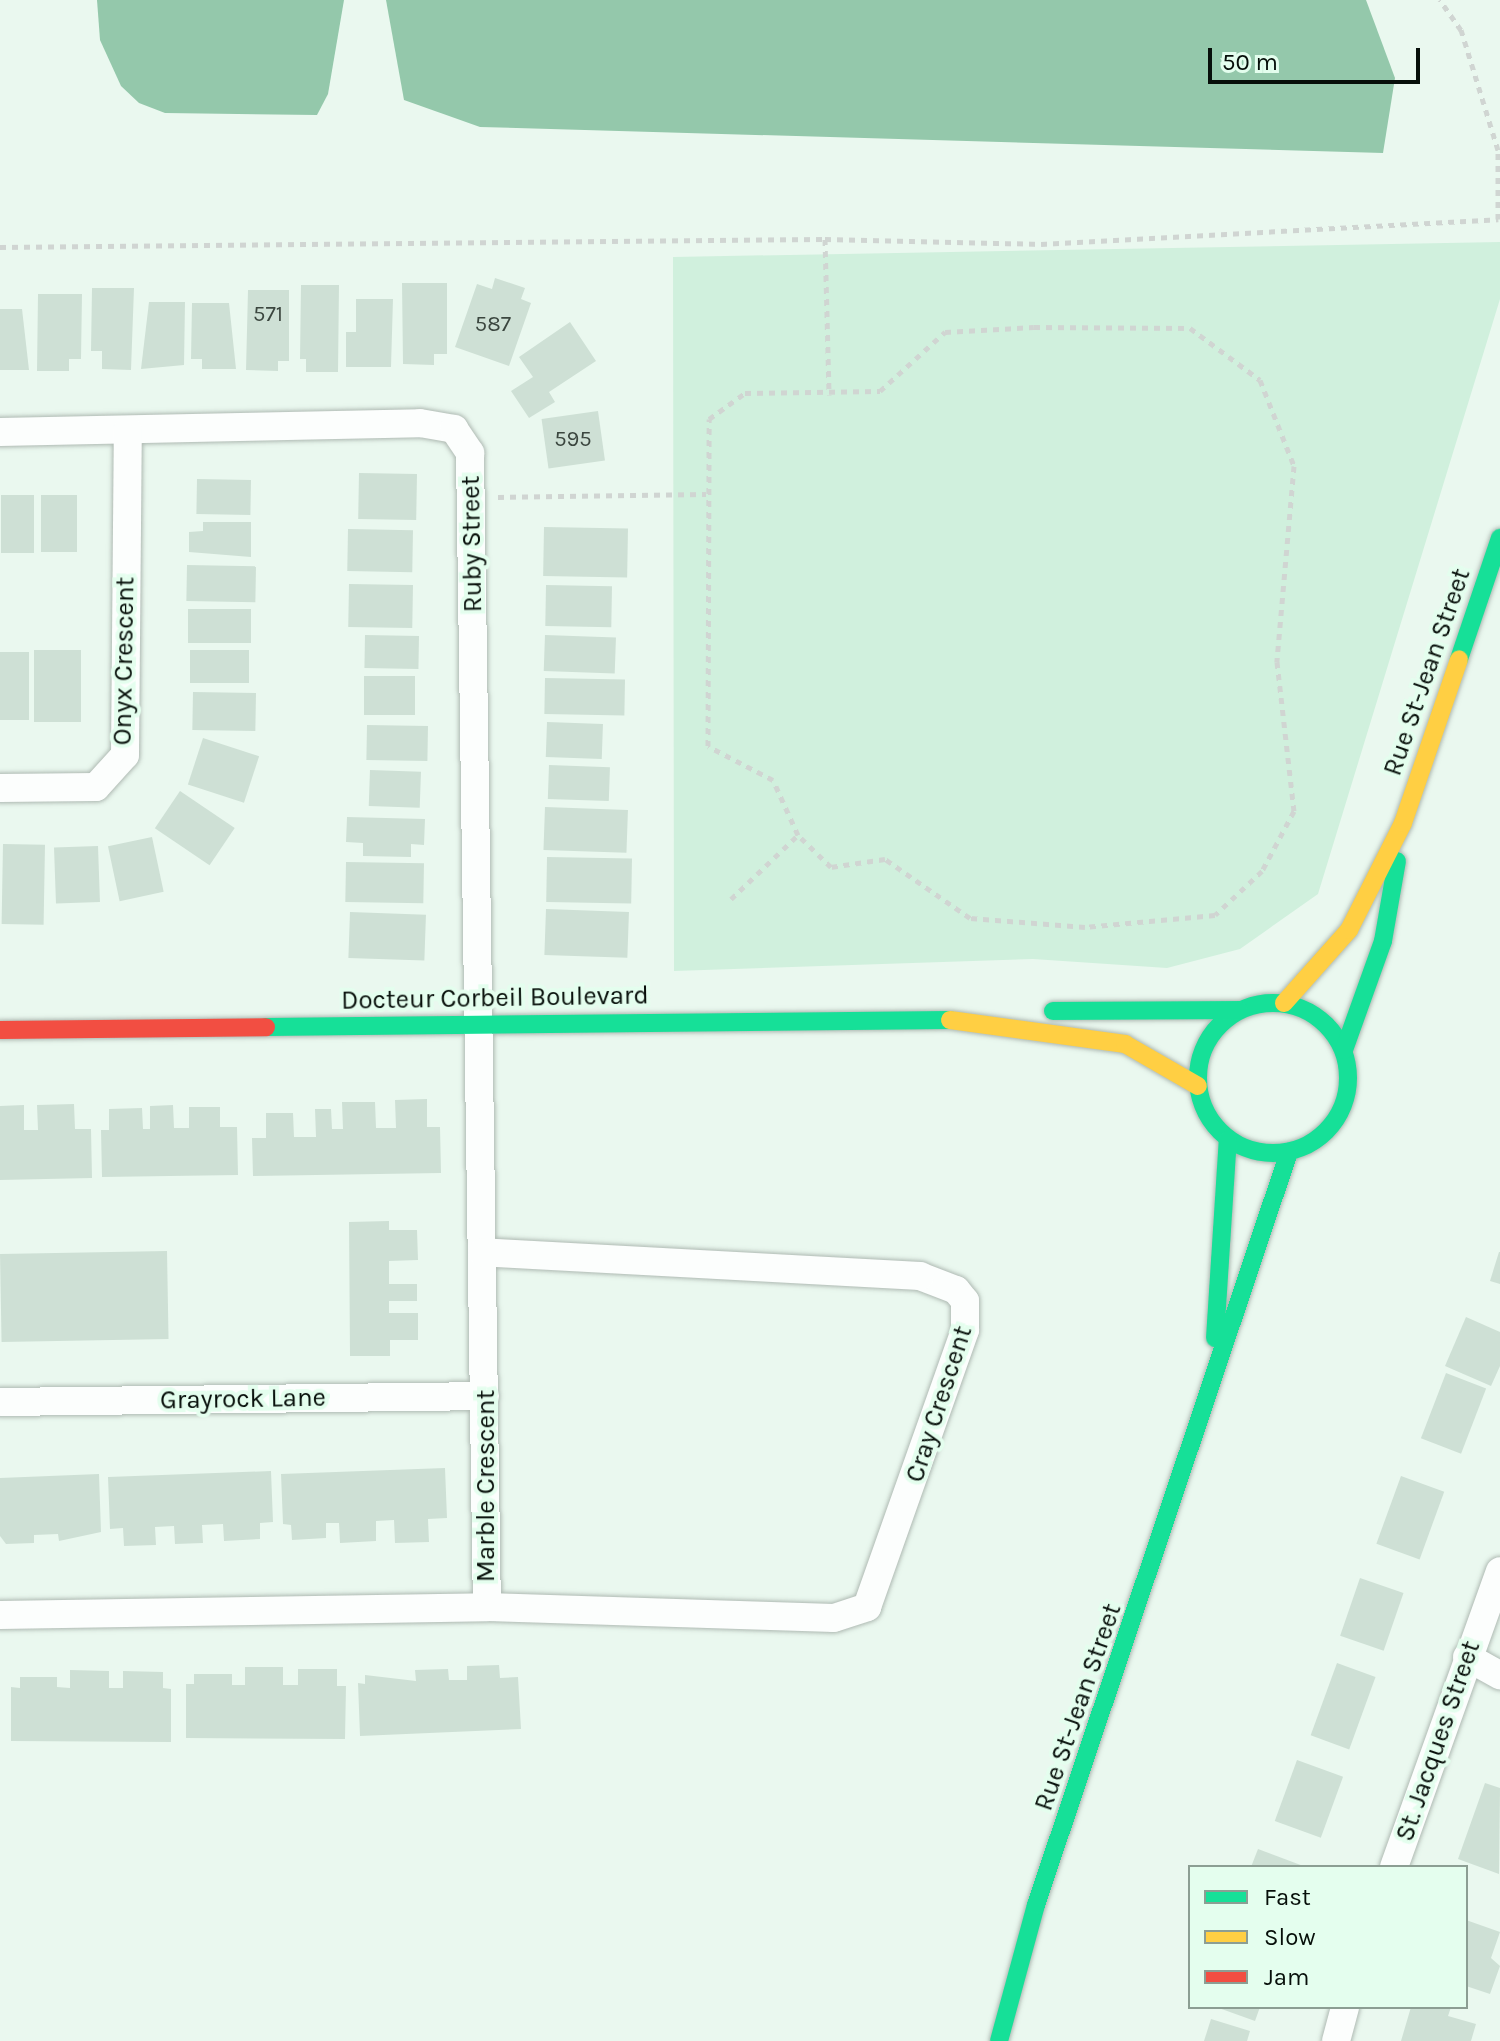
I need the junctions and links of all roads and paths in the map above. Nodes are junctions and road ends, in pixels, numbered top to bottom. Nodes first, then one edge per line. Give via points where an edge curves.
1 (1440, 0) edge
2 (825, 239) junction
3 (0, 247) edge
4 (829, 395) junction
5 (128, 430) junction
6 (0, 432) edge
7 (706, 494) junction
8 (473, 498) junction
9 (1500, 538) edge
10 (0, 788) edge
11 (1403, 823) junction
12 (798, 835) junction
13 (731, 899) dead end
14 (1284, 1003) junction
15 (1239, 1010) junction
16 (991, 1021) junction
17 (479, 1023) junction
18 (0, 1030) edge
19 (1344, 1050) junction
20 (1198, 1086) junction
21 (1228, 1139) junction
22 (1289, 1152) junction
23 (483, 1252) junction
24 (1212, 1392) junction
25 (485, 1396) junction
26 (0, 1402) edge
27 (1500, 1571) edge
28 (487, 1607) junction
29 (0, 1615) edge
30 (1467, 1657) junction
31 (1500, 1675) edge
32 (1395, 1865) edge
33 (1344, 2009) edge
34 (999, 2041) edge
35 (1336, 2041) edge

1 - 2 path via 1461,30 1498,150 1498,219 1041,244
2 - 3 path
2 - 4 path
4 - 7 path via 745,393 709,419
4 - 12 path via 880,391 945,332 1034,327 1190,328 1260,380 1294,466 1277,662 1294,811 1262,871 1215,915 1085,927 970,918 885,859 831,867
5 - 6 street, Ruby Street
5 - 8 street, Ruby Street via 420,423 454,429 470,453
5 - 10 street, Onyx Crescent via 125,755 96,787
7 - 8 path
7 - 12 path via 708,746 773,780
8 - 17 street, Ruby Street
9 - 11 main road, Rue St-Jean Street
11 - 14 main road, Rue St-Jean Street via 1349,930
11 - 19 main road, Rue St-Jean Street via 1383,941
12 - 13 path
14 - 15 main road
14 - 19 main road via 1309,1011
15 - 16 main road, Docteur Corbeil Boulevard via 1055,1011
15 - 20 main road via 1207,1041
16 - 17 main road, Docteur Corbeil Boulevard
16 - 20 main road, Docteur Corbeil Boulevard via 1125,1044
17 - 18 main road, Docteur Corbeil Boulevard
17 - 23 street, Marble Crescent
19 - 22 main road, Rue St-Jean Street via 1345,1102 1313,1143
20 - 21 main road via 1203,1106
21 - 22 main road via 1267,1154
21 - 24 main road, Rue St-Jean Street
22 - 24 main road, Rue St-Jean Street
23 - 25 street, Marble Crescent
23 - 28 street, Cray Crescent via 920,1276 956,1290 968,1314 876,1593 855,1616
24 - 34 main road, Rue St-Jean Street via 1036,1905
25 - 26 street, Grayrock Lane
25 - 28 street, Marble Crescent
27 - 30 street, St. Jacques Street
28 - 29 street, Marble Crescent
30 - 31 street
30 - 32 street, St. Jacques Street
33 - 35 street

